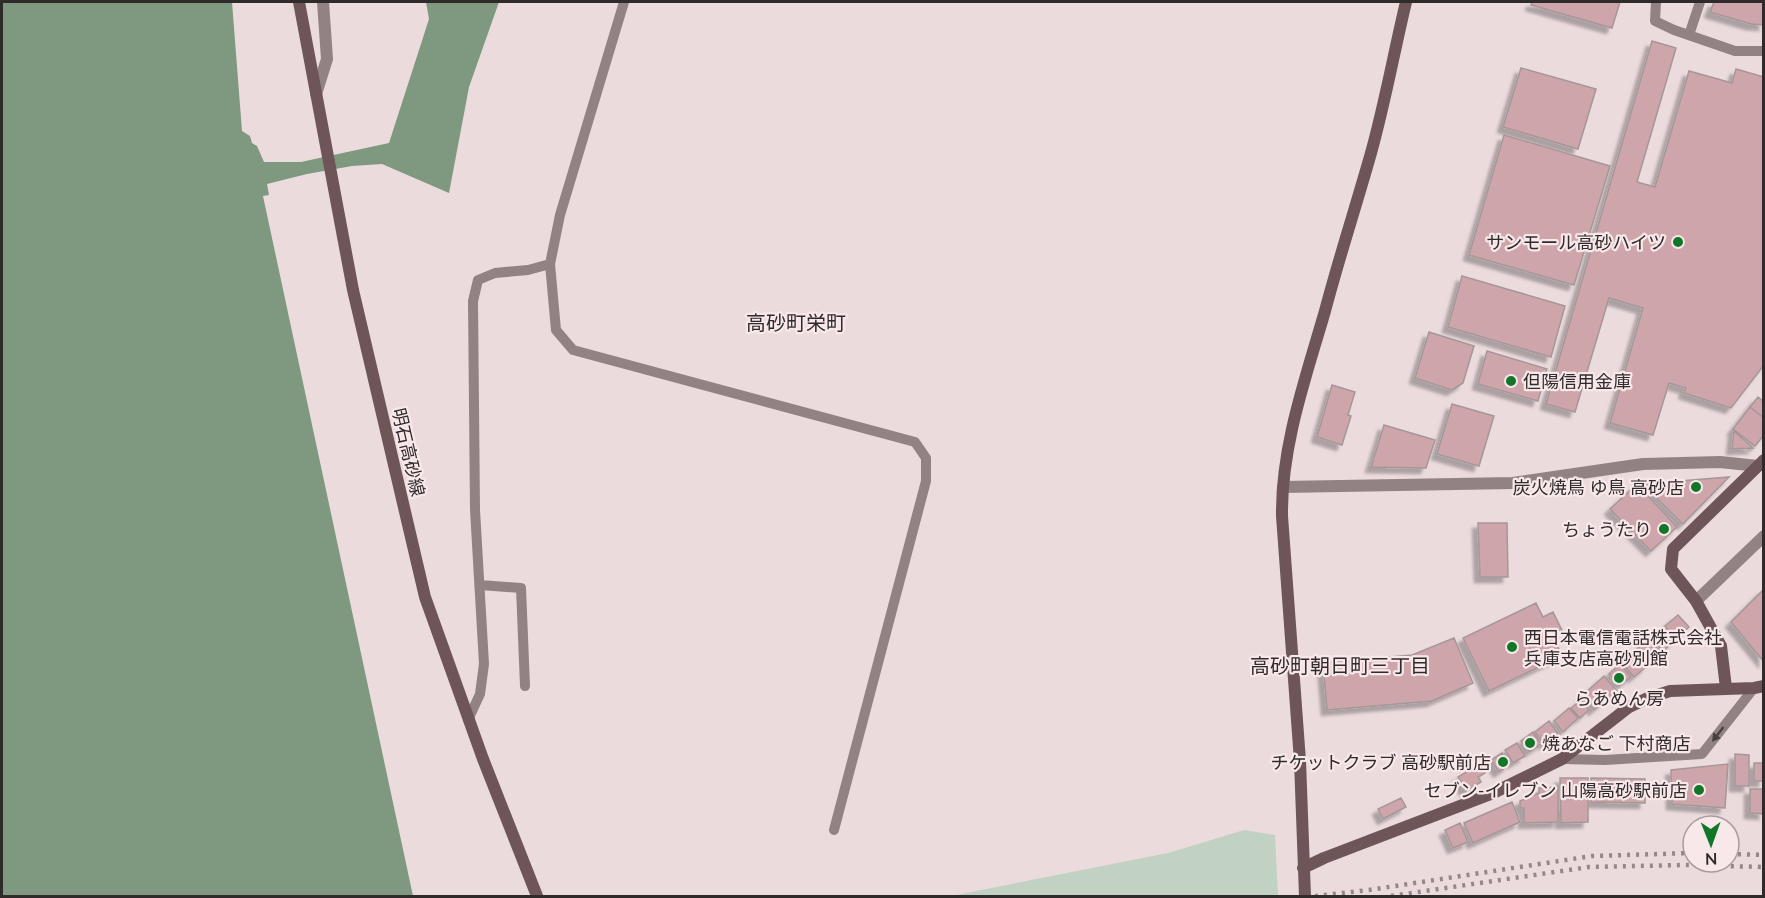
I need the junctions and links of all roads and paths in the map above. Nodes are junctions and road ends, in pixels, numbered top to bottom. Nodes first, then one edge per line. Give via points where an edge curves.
1 (299, 2) edge
2 (323, 2) edge
3 (624, 2) edge
4 (1406, 2) edge
5 (1656, 2) edge
6 (1700, 2) edge
7 (1689, 35) junction
8 (1764, 51) edge
9 (316, 94) junction
10 (550, 264) junction
11 (1762, 467) edge
12 (1283, 487) junction
13 (1764, 536) edge
14 (1749, 551) junction
15 (1764, 554) edge
16 (480, 585) junction
17 (1696, 601) junction
18 (525, 686) dead end
19 (1759, 687) edge
20 (1726, 688) junction
21 (468, 720) junction
22 (1562, 759) junction
23 (834, 830) dead end
24 (1303, 868) junction
25 (537, 897) edge
26 (1305, 897) edge

1 - 9 street, 明石高砂線
2 - 9 street via 327,59
3 - 10 lane via 560,215
4 - 12 street via 1372,151 1298,407
5 - 7 lane via 1655,21
6 - 7 lane
7 - 8 lane via 1735,51
9 - 21 street, 明石高砂線 via 353,290 425,597
10 - 16 lane via 495,273 478,280 473,301 475,510
10 - 23 lane via 556,330 573,350 915,442 926,458 926,481
11 - 12 street via 1720,462 1644,464 1513,483
11 - 17 street via 1673,549 1671,569
12 - 24 street
13 - 14 street
14 - 15 street
14 - 17 street
16 - 18 lane via 521,588
16 - 21 lane via 484,664 480,694
17 - 20 street via 1721,646
19 - 20 street
19 -> 22 lane via 1702,754
20 - 22 street via 1670,691 1648,698 1629,707
21 - 25 street, 明石高砂線
22 - 24 street via 1491,794
24 - 26 street

